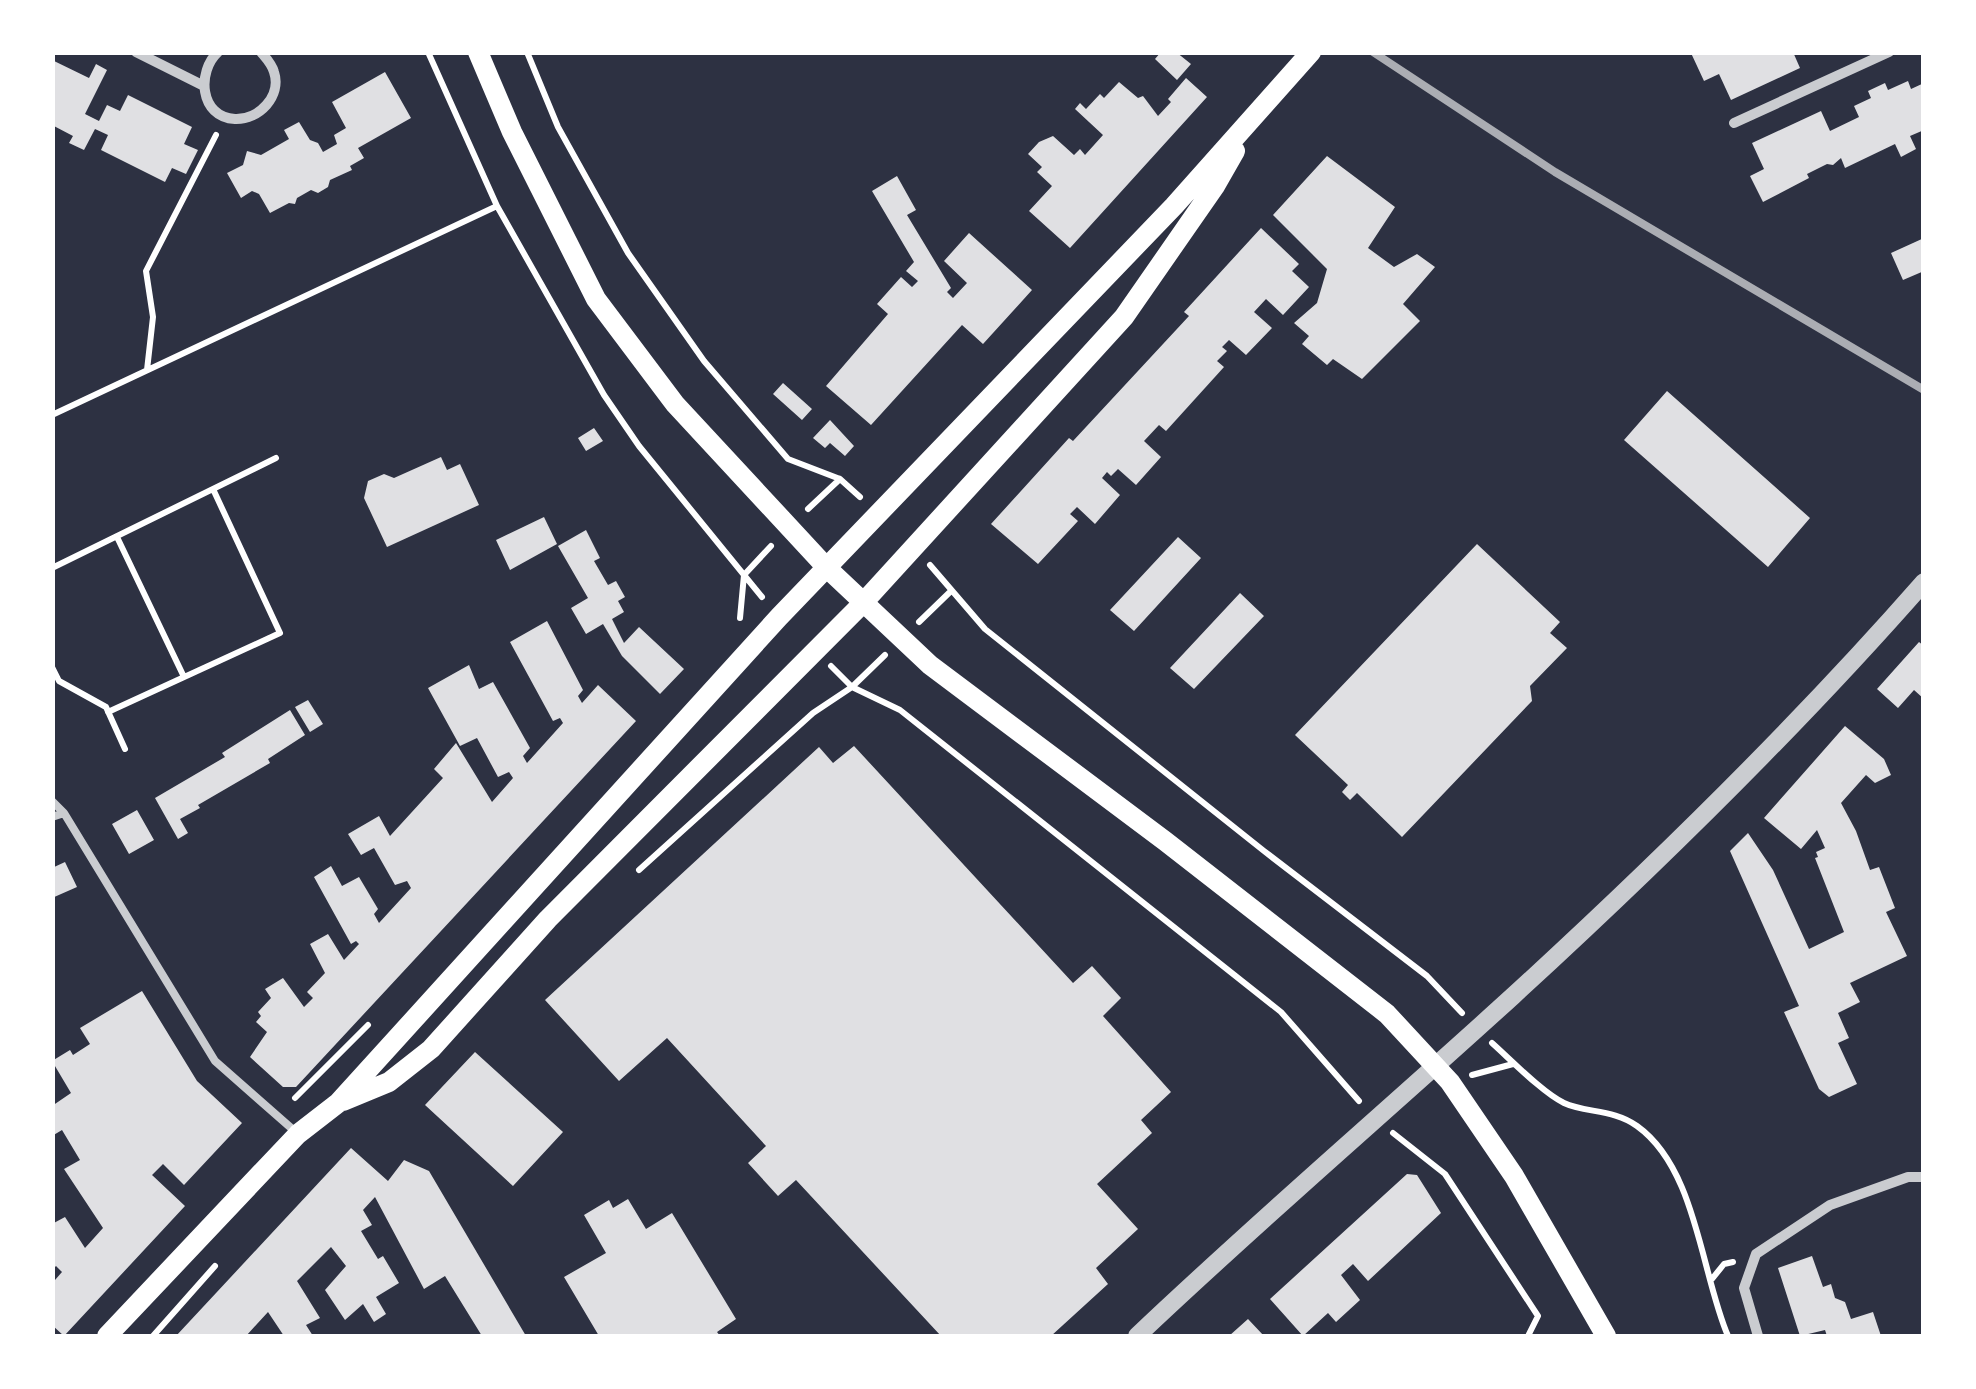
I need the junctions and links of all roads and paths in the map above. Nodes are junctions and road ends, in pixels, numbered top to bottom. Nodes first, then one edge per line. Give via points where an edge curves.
1 (136, 52) edge
2 (218, 52) edge
3 (261, 52) edge
4 (428, 52) edge
5 (478, 52) edge
6 (527, 52) edge
7 (1311, 52) edge
8 (1889, 52) edge
9 (202, 85) junction
10 (226, 116) junction
11 (1252, 118) junction
12 (1734, 123) dead end
13 (497, 206) junction
14 (147, 370) junction
15 (52, 415) edge
16 (276, 458) dead end
17 (213, 489) junction
18 (788, 527) junction
19 (117, 536) junction
20 (52, 568) edge
21 (828, 568) junction
22 (744, 575) junction
23 (1924, 582) edge
24 (950, 590) dead end
25 (862, 604) junction
26 (779, 617) junction
27 (816, 651) junction
28 (52, 667) edge
29 (184, 677) junction
30 (108, 712) junction
31 (124, 750) dead end
32 (52, 800) edge
33 (64, 812) junction
34 (52, 817) edge
35 (1476, 1029) junction
36 (1435, 1064) junction
37 (338, 1103) junction
38 (1375, 1119) junction
39 (298, 1134) junction
40 (1924, 1177) edge
41 (108, 1336) edge
42 (1136, 1336) edge
43 (1528, 1336) edge
44 (1606, 1336) edge
45 (1728, 1336) edge
46 (1758, 1336) edge

1 - 9 street
2 - 9 street
3 - 10 street via 274,68 272,100 254,116
4 - 13 path
5 - 18 main road via 596,299 676,404
6 - 18 path via 558,127 628,253 704,360 788,459 840,479
7 - 11 main road
8 - 12 street
9 - 10 street via 210,104
10 - 14 path via 146,271 153,318
11 - 21 main road
11 - 25 main road via 1215,186 1124,318
13 - 14 path
13 - 22 path via 604,395
14 - 15 path
16 - 17 path
17 - 19 path
17 - 29 path via 280,632
18 - 21 main road
18 - 22 path
19 - 20 path
19 - 29 path
21 - 25 main road
21 - 26 main road
22 - 26 path
23 - 35 street via 1782,737
24 - 35 path via 985,629 1427,976
25 - 27 main road
25 - 36 main road via 930,665 1386,1014
26 - 37 main road
27 - 37 main road via 548,919 431,1049 389,1082
27 - 38 path via 852,687 900,710 1281,1012
28 - 30 path via 59,681
29 - 30 path
30 - 31 path
32 - 33 lane
33 - 34 lane
33 - 39 lane via 215,1060
35 - 36 street
35 - 45 path via 1564,1103 1637,1125 1662,1152 1683,1190
36 - 38 street
36 - 44 main road via 1514,1176
37 - 39 main road
38 - 42 street
38 - 43 path via 1445,1174 1538,1316
39 - 41 main road
40 - 46 street via 1830,1205 1756,1254 1744,1288

